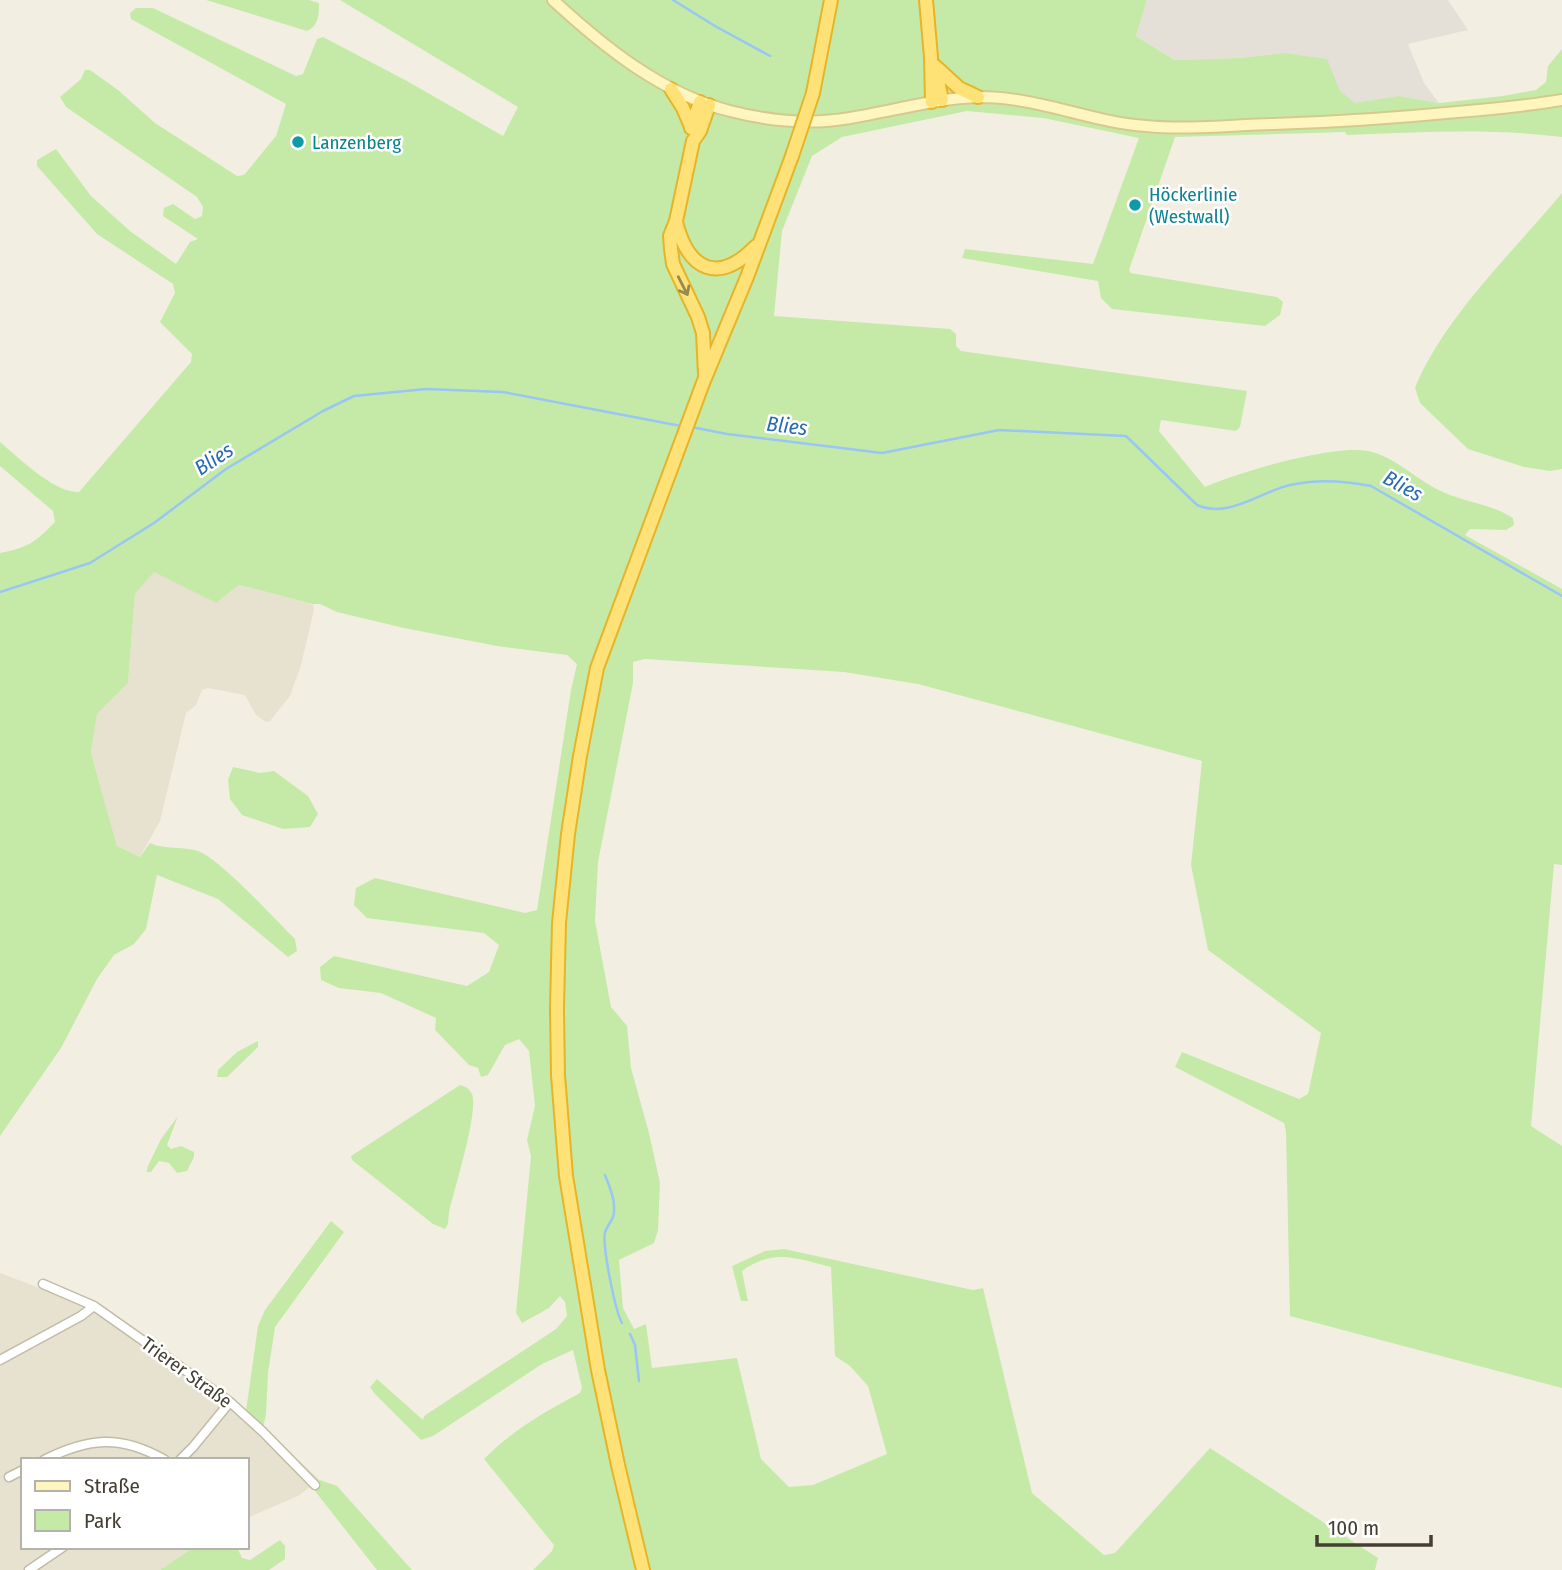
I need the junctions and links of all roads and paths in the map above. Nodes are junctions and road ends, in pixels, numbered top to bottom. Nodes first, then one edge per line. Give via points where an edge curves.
1 (553, 0) edge
2 (831, 0) edge
3 (926, 0) edge
4 (933, 61) junction
5 (671, 89) junction
6 (978, 97) junction
7 (1562, 100) edge
8 (937, 101) junction
9 (704, 104) junction
10 (691, 127) junction
11 (693, 141) junction
12 (676, 221) junction
13 (761, 240) junction
14 (704, 380) junction
15 (43, 1284) dead end
16 (94, 1306) junction
17 (0, 1360) edge
18 (230, 1402) junction
19 (49, 1458) edge
20 (162, 1458) edge
21 (182, 1458) edge
22 (21, 1471) edge
23 (9, 1477) dead end
24 (314, 1485) dead end
25 (60, 1549) edge
26 (29, 1570) edge
27 (643, 1570) edge

1 - 5 main road via 607,46
2 - 13 highway, bridge via 813,93
3 - 4 highway
4 - 6 highway via 959,88
4 - 8 highway
5 - 9 main road
5 - 10 highway
6 - 7 main road via 1029,101 1115,123 1174,127 1368,121
6 - 8 main road
8 - 9 main road via 847,119 802,122
9 - 10 highway
9 - 11 highway via 700,131
10 - 11 highway
11 - 12 highway
12 - 13 highway via 693,260 718,269 744,258
12 -> 14 highway via 670,236 673,264 703,333
13 - 14 highway
14 - 27 highway via 597,668 568,834 559,923 558,1075 566,1176 598,1370
15 - 16 street, Trierer Straße
16 - 17 street
16 - 18 street, Trierer Straße
18 - 21 street
18 - 24 street, Trierer Straße
19 - 20 street via 83,1443 114,1441
22 - 23 street
25 - 26 street

